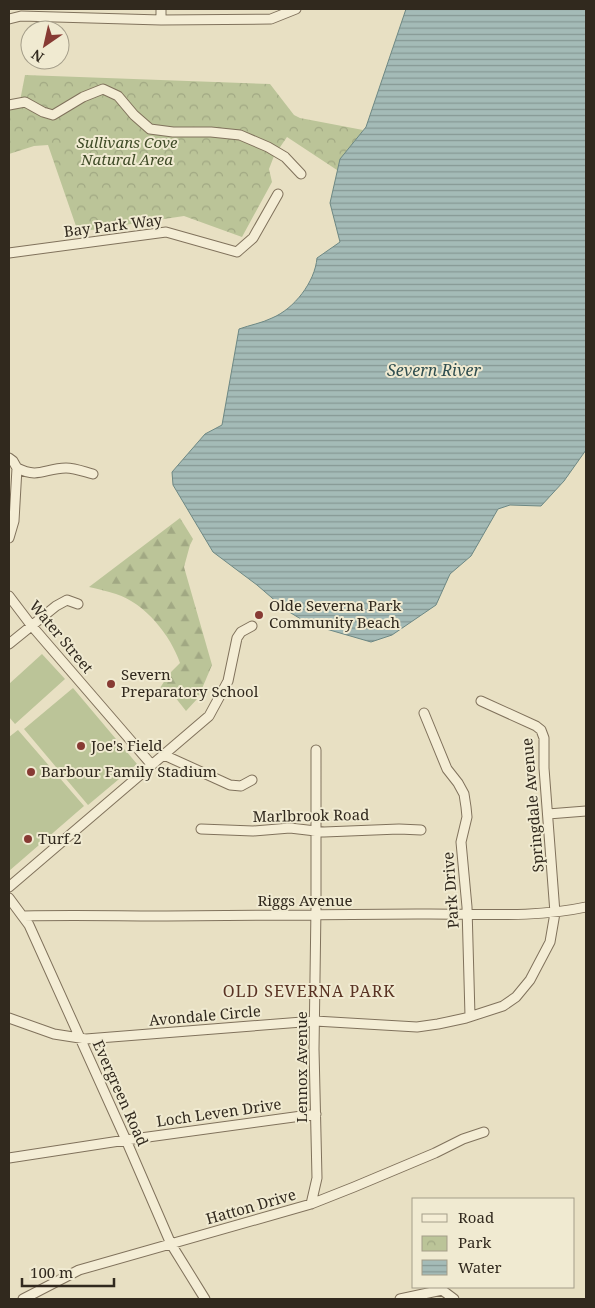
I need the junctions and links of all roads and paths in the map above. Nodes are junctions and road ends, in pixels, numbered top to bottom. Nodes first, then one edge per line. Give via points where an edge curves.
1 (161, 9) edge
2 (296, 9) edge
3 (9, 19) edge
4 (161, 20) junction
5 (9, 105) edge
6 (301, 174) dead end
7 (278, 194) dead end
8 (9, 253) edge
9 (9, 458) edge
10 (17, 468) junction
11 (93, 474) dead end
12 (9, 538) edge
13 (9, 596) edge
14 (78, 604) dead end
15 (31, 625) junction
16 (252, 626) dead end
17 (9, 644) edge
18 (481, 701) dead end
19 (424, 713) dead end
20 (316, 750) dead end
21 (164, 755) junction
22 (151, 764) junction
23 (252, 780) dead end
24 (586, 811) edge
25 (548, 814) junction
26 (201, 829) dead end
27 (315, 830) junction
28 (421, 830) dead end
29 (9, 887) edge
30 (9, 898) edge
31 (586, 907) edge
32 (555, 913) junction
33 (316, 915) junction
34 (467, 915) junction
35 (24, 916) junction
36 (470, 1016) junction
37 (9, 1018) edge
38 (316, 1020) junction
39 (80, 1039) junction
40 (316, 1114) junction
41 (484, 1132) dead end
42 (126, 1140) junction
43 (9, 1158) edge
44 (311, 1204) junction
45 (171, 1244) junction
46 (23, 1299) edge
47 (205, 1299) edge
48 (400, 1299) edge
49 (454, 1299) edge

1 - 4 street
2 - 4 street via 270,20
3 - 4 street via 46,16
5 - 6 street via 26,102 53,115 103,89 118,96 150,129 240,135 268,147
7 - 8 street, Bay Park Way via 253,238 237,252 166,232
9 - 10 street
10 - 11 street via 31,474 67,468
10 - 12 street via 14,521
13 - 15 street, Water Street
14 - 15 street via 68,600
15 - 17 street
15 - 22 street, Water Street
16 - 21 street via 236,638 228,681 209,716
18 - 25 street, Springdale Avenue via 541,730
19 - 34 street, Park Drive via 447,769 461,788 466,806 467,817 461,842
20 - 27 street, Lennox Avenue
21 - 22 street
21 - 23 street via 230,785 241,786
22 - 29 street
24 - 25 street
25 - 32 street, Springdale Avenue
26 - 27 street, Marlbrook Road
27 - 28 street, Marlbrook Road
27 - 33 street, Lennox Avenue
30 - 35 street, Evergreen Road
31 - 32 street, Riggs Avenue
32 - 34 street, Riggs Avenue
32 - 36 street, Avondale Circle via 548,948 516,997 503,1006
33 - 34 street, Riggs Avenue
33 - 35 street, Riggs Avenue
33 - 38 street, Lennox Avenue
34 - 36 street, Park Drive
35 - 39 street, Evergreen Road
36 - 38 street, Avondale Circle via 417,1027
37 - 39 street, Avondale Circle via 50,1033
38 - 39 street, Avondale Circle
38 - 40 street, Lennox Avenue
39 - 42 street, Evergreen Road
40 - 42 street, Loch Leven Drive
40 - 44 street, Lennox Avenue via 317,1178
41 - 44 street, Hatton Drive
42 - 43 street, Loch Leven Drive
42 - 45 street, Evergreen Road
44 - 45 street, Hatton Drive
45 - 46 street, Hatton Drive via 79,1270
45 - 47 street, Evergreen Road
48 - 49 street via 442,1290

